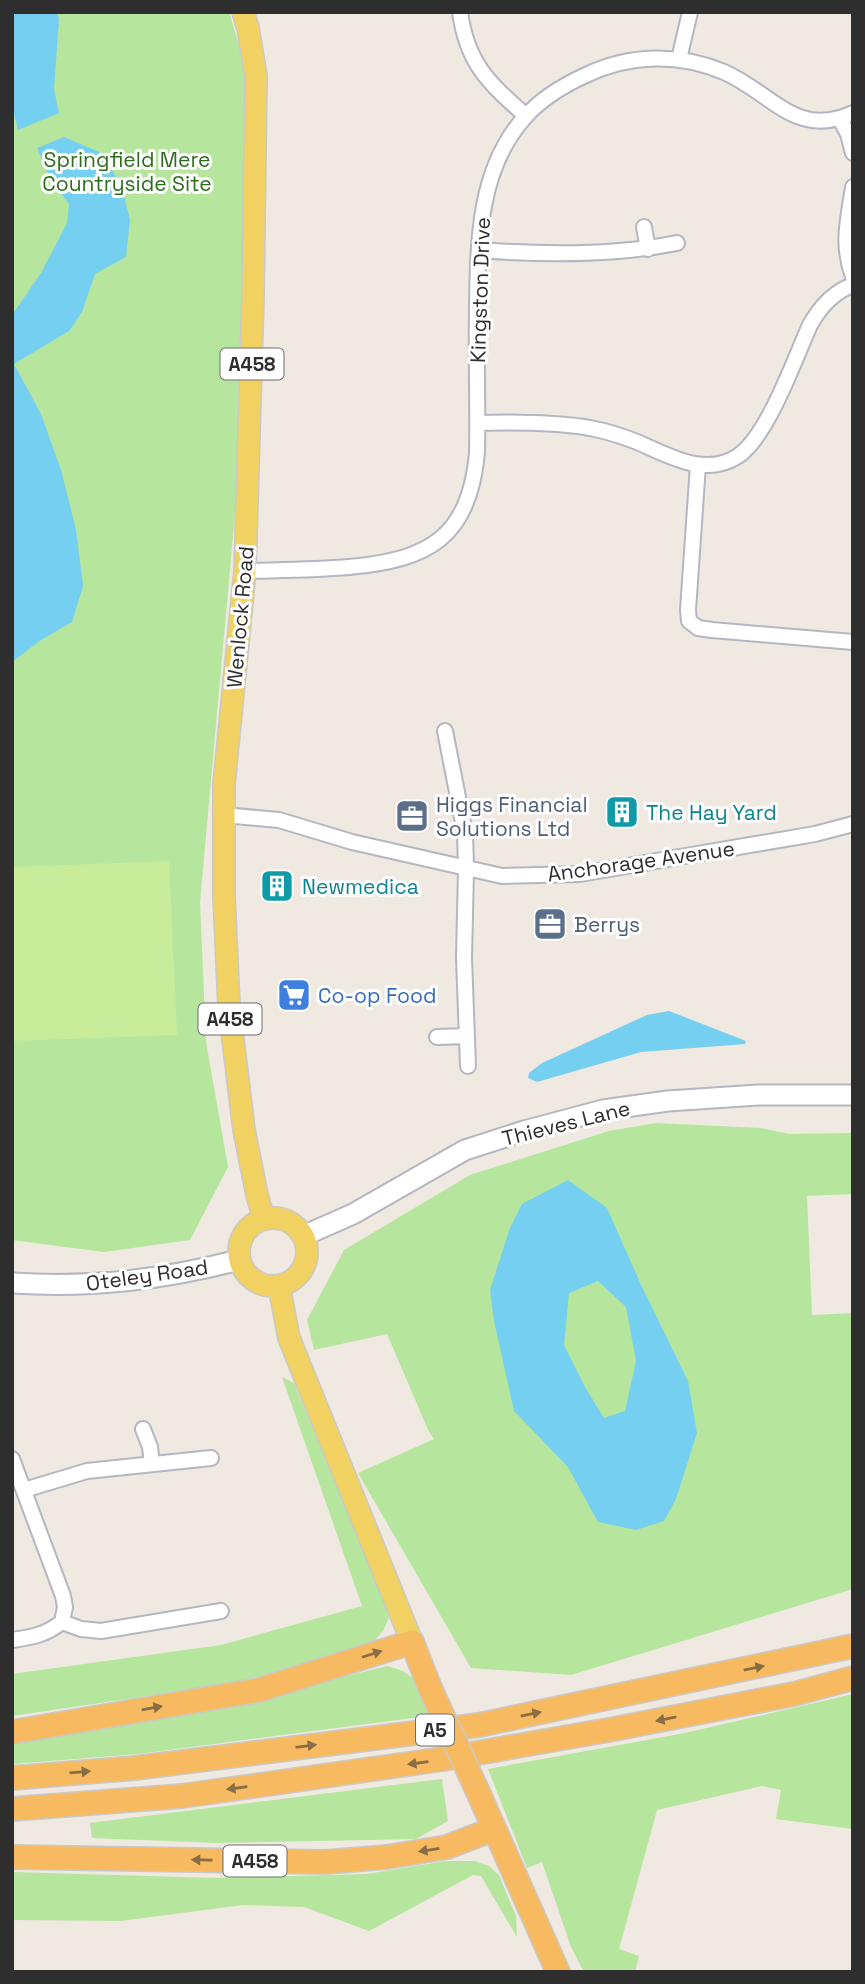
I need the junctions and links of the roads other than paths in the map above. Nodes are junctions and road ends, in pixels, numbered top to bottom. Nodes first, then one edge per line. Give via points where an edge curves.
1 (243, 12) edge
2 (460, 12) edge
3 (690, 12) edge
4 (679, 59) junction
5 (526, 116) junction
6 (846, 116) edge
7 (853, 153) edge
8 (853, 187) edge
9 (644, 227) dead end
10 (677, 243) dead end
11 (648, 249) junction
12 (479, 250) junction
13 (853, 277) edge
14 (853, 285) edge
15 (478, 423) junction
16 (698, 465) junction
17 (245, 571) junction
18 (853, 642) edge
19 (445, 731) dead end
20 (224, 815) junction
21 (853, 824) edge
22 (466, 869) junction
23 (467, 1036) junction
24 (437, 1037) dead end
25 (468, 1066) dead end
26 (853, 1095) edge
27 (264, 1219) junction
28 (303, 1236) junction
29 (239, 1260) junction
30 (12, 1283) edge
31 (279, 1286) junction
32 (143, 1429) dead end
33 (211, 1458) dead end
34 (12, 1459) edge
35 (152, 1464) junction
36 (24, 1490) junction
37 (220, 1611) dead end
38 (62, 1622) junction
39 (12, 1640) edge
40 (412, 1642) junction
41 (853, 1646) edge
42 (853, 1678) edge
43 (12, 1732) edge
44 (12, 1778) edge
45 (12, 1809) edge
46 (494, 1829) junction
47 (12, 1857) edge
48 (558, 1972) edge

1 - 17 main road, Wenlock Road / A458 via 256,76
2 - 5 street via 470,52 481,72
3 - 4 street
4 - 5 street, Kingston Drive via 639,58 601,68 559,90
4 - 6 street, Kingston Drive via 740,79 806,120
5 - 12 street, Kingston Drive via 506,144 490,180
6 - 7 street
8 - 13 street via 845,237
9 - 11 street
10 - 11 street
11 - 12 street
12 - 15 street, Kingston Drive
14 - 16 street via 840,290 817,312 759,434 739,455
15 - 16 street via 593,429
15 - 17 street, Kingston Drive via 470,494 453,526 431,547 371,565
16 - 18 street via 689,621 712,630
17 - 20 main road, Wenlock Road / A458
19 - 22 street via 465,833
20 - 22 street, Anchorage Avenue via 279,820
20 - 27 main road, Wenlock Road / A458 via 229,1007 244,1130
21 - 22 street, Anchorage Avenue via 580,874 502,876
22 - 23 street
23 - 24 street
23 - 25 street
26 - 28 main road, Thieves Lane via 758,1095 603,1110 465,1150 353,1214
27 - 28 main road via 286,1221
27 - 29 main road via 254,1223 241,1239
28 - 31 main road via 307,1257 303,1267 289,1283
29 - 30 main road, Oteley Road via 123,1283
29 - 31 main road via 250,1278
31 - 40 main road via 289,1338
32 - 35 street
33 - 35 street
34 - 36 street
35 - 36 street via 87,1471
36 - 38 street via 63,1596
37 - 38 street via 100,1631
38 - 39 street via 48,1632
43 -> 40 highway via 259,1690
40 - 46 highway, bridge
44 -> 41 highway, A5 via 135,1768 480,1724
42 -> 45 highway, A5 via 781,1696 443,1759 182,1796
46 -> 47 highway, A458 via 447,1847 325,1862
46 - 48 highway

